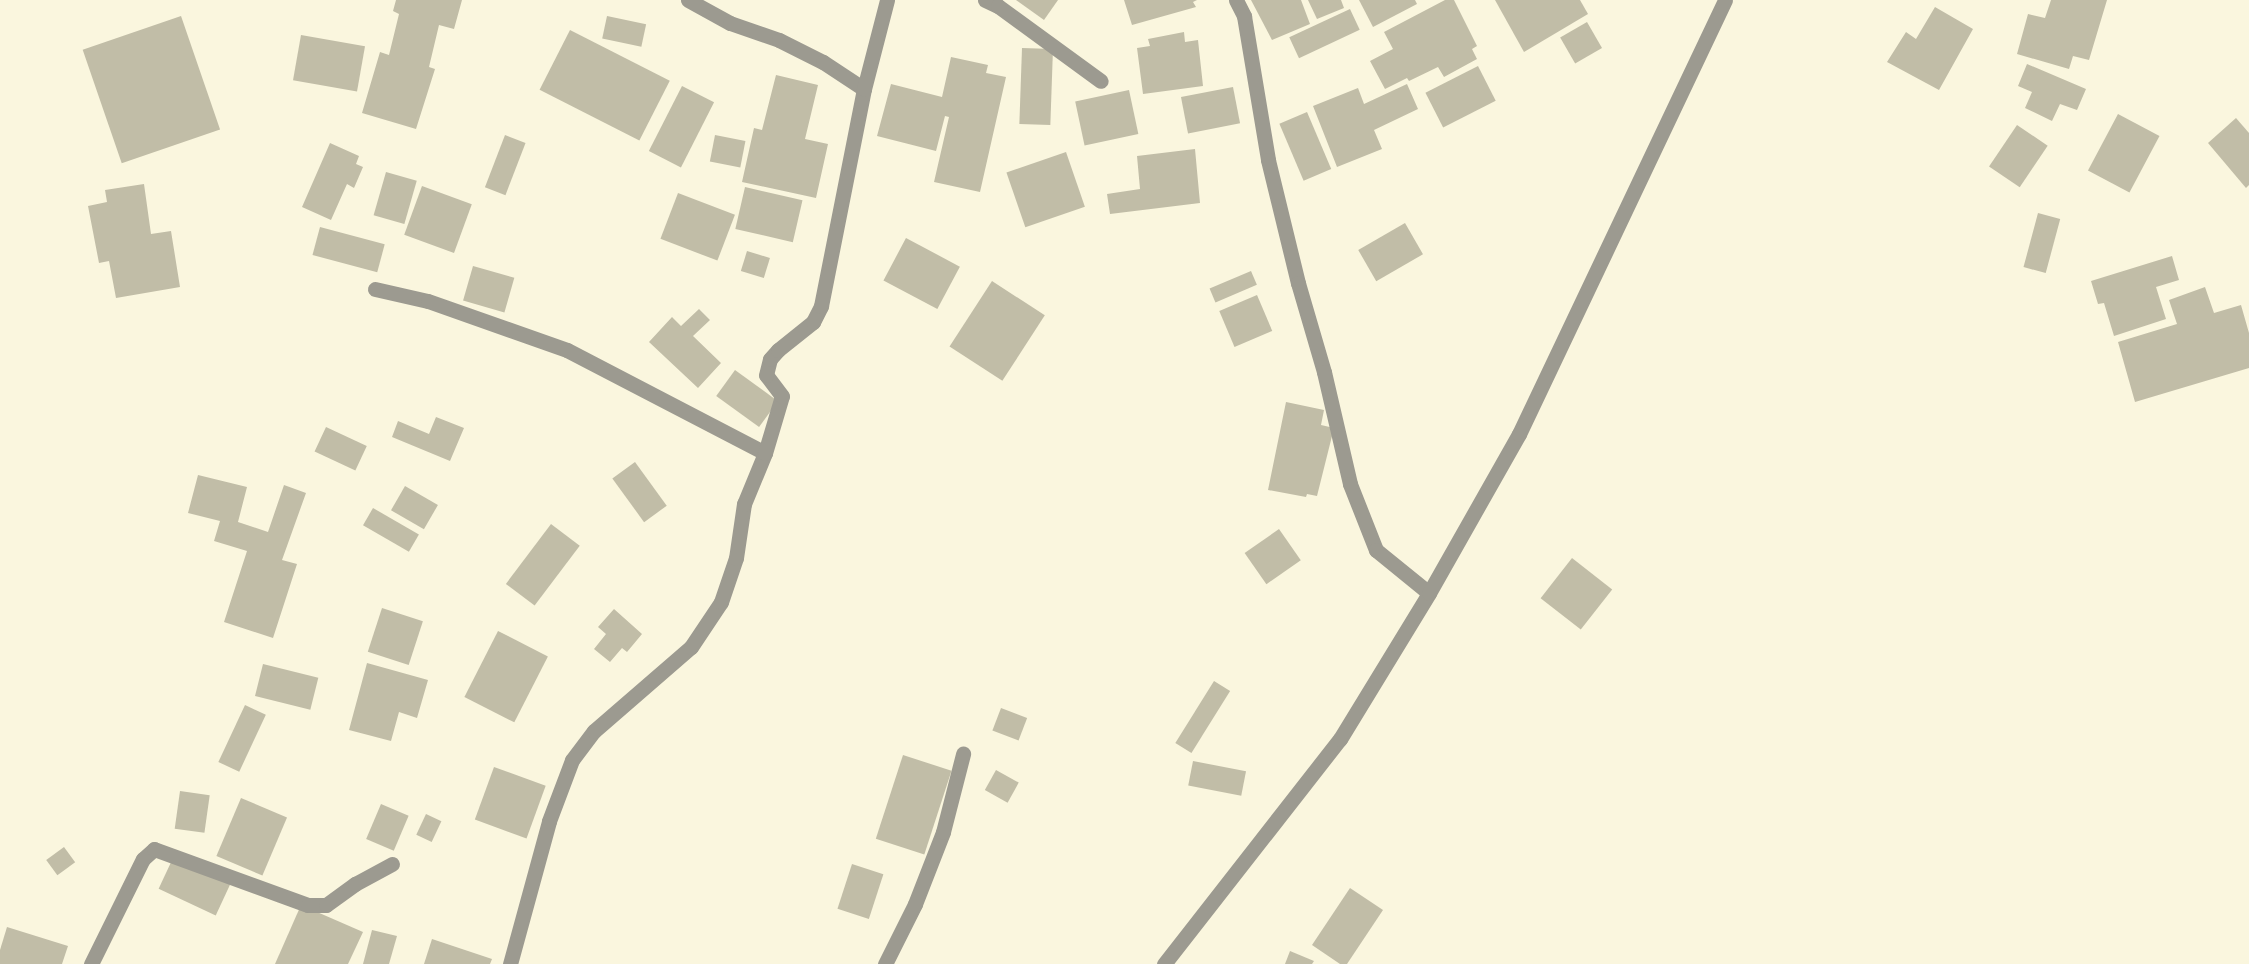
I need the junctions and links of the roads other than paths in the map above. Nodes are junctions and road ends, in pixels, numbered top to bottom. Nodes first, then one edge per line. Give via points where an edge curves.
1 (688, 0) edge
2 (887, 0) edge
3 (985, 0) edge
4 (1236, 0) edge
5 (1725, 0) edge
6 (1101, 81) dead end
7 (864, 89) junction
8 (375, 289) dead end
9 (765, 453) junction
10 (1429, 593) junction
11 (963, 754) dead end
12 (392, 864) dead end
13 (91, 964) edge
14 (510, 964) edge
15 (885, 964) edge
16 (1164, 964) edge

1 - 7 street via 730,22 779,39
2 - 7 street
3 - 6 street
4 - 10 street via 1244,16 1268,160 1350,484 1376,550
5 - 10 street via 1519,434
7 - 9 street via 821,306 813,322 770,359 766,375 782,396
8 - 9 street via 428,301 567,350
9 - 14 street via 744,504 736,558 722,602 691,647 594,731 572,760 549,821
10 - 16 street via 1340,739
11 - 15 street via 943,832 915,904
12 - 13 street via 326,905 308,905 154,849 142,859

